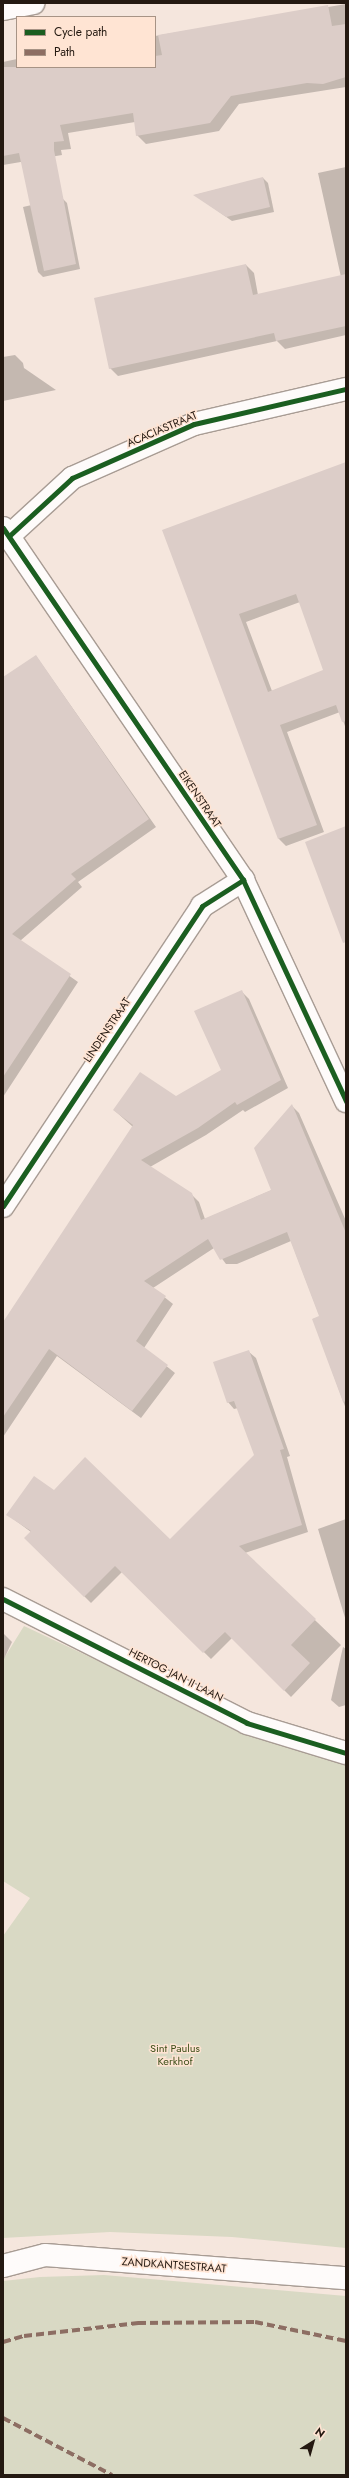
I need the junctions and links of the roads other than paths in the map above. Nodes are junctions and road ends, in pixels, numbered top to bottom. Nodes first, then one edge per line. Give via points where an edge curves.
1 (33, 3) edge
2 (3, 9) edge
3 (346, 390) edge
4 (6, 532) edge
5 (243, 880) junction
6 (346, 1101) edge
7 (3, 1206) edge
8 (3, 1599) edge
9 (346, 1753) edge
10 (3, 2266) edge
11 (346, 2278) edge

1 - 2 street
3 - 4 street, ACACIASTRAAT via 194,424 72,478
4 - 5 street, EIKENSTRAAT
5 - 6 street, EIKENSTRAAT
5 - 7 street, LINDENSTRAAT via 202,906
8 - 9 street, HERTOG JAN II LAAN via 247,1723
10 - 11 street, ZANDKANTSESTRAAT via 45,2255

